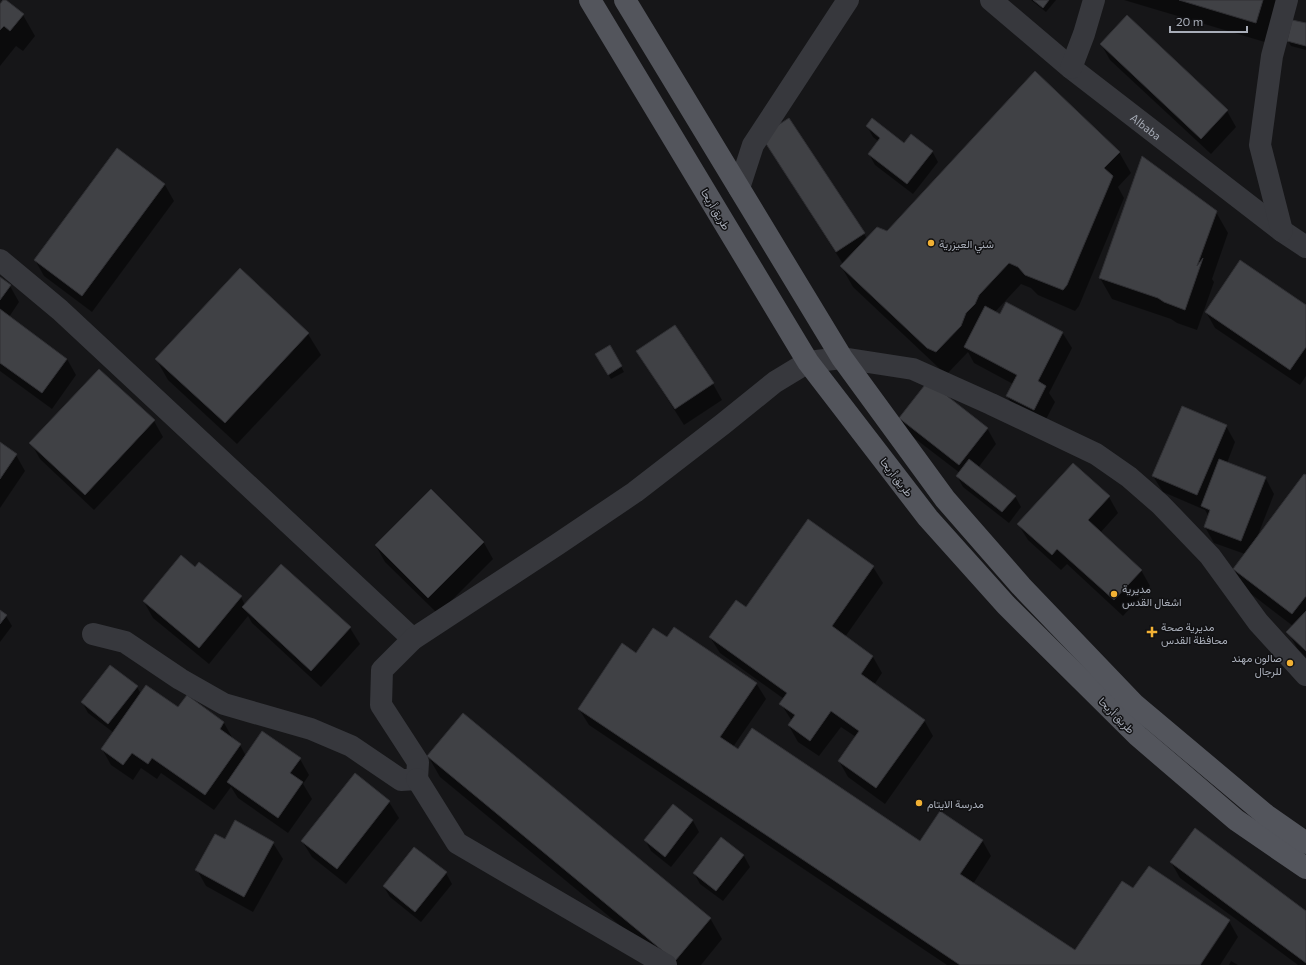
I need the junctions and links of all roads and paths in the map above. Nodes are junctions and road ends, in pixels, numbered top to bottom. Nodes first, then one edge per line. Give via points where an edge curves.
1 (590, 0) edge
2 (625, 0) edge
3 (848, 0) edge
4 (991, 0) edge
5 (1094, 0) edge
6 (1287, 0) edge
7 (1071, 68) junction
8 (739, 188) junction
9 (1282, 231) junction
10 (1306, 247) edge
11 (0, 260) edge
12 (842, 358) junction
13 (808, 362) junction
14 (93, 634) dead end
15 (413, 639) junction
16 (1306, 674) edge
17 (417, 780) junction
18 (1306, 843) edge
19 (1306, 868) edge
20 (666, 965) edge

1 - 13 main road, طريق أريحا
2 - 8 main road, طريق أريحا
3 - 8 street via 753,145
4 - 7 street, Albaba
5 - 7 street
6 - 9 street via 1272,56 1260,145
7 - 9 street, Albaba
8 - 12 main road, طريق أريحا
9 - 10 street, Albaba
11 - 15 street via 60,310
12 - 13 street
12 - 16 street via 913,369 1096,454 1129,477 1160,504 1210,556 1258,622
12 - 18 main road, طريق أريحا via 945,499 1021,586 1129,699 1266,815
13 - 15 street via 775,382 635,492
13 - 19 main road, طريق أريحا via 928,518 1006,605 1138,736 1236,820
14 - 17 street via 125,642 180,679 224,704 311,729 351,746 401,780
15 - 17 street via 382,670 381,705 418,762
17 - 20 street via 457,843

